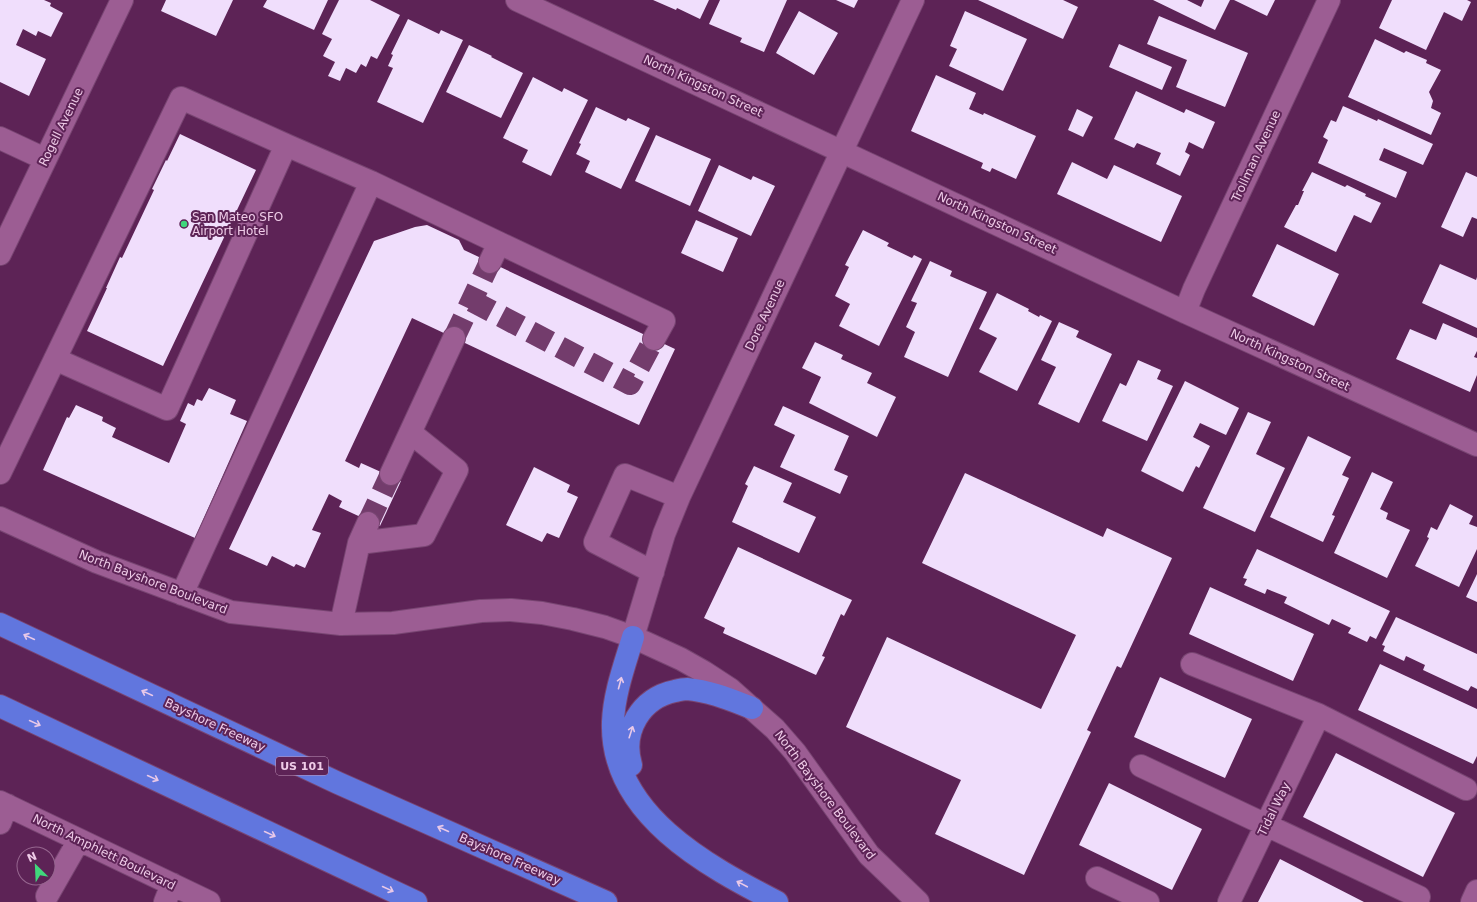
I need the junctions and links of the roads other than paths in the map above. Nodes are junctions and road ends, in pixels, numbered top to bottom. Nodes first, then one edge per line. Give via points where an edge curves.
1 (517, 0) edge
2 (913, 0) edge
3 (1329, 0) edge
4 (115, 3) edge
5 (0, 138) edge
6 (286, 145) junction
7 (842, 151) junction
8 (45, 158) junction
9 (371, 182) junction
10 (0, 254) edge
11 (1185, 312) junction
12 (454, 338) tunnel mouth
13 (654, 339) tunnel mouth
14 (55, 359) junction
15 (411, 432) junction
16 (1477, 445) edge
17 (0, 473) edge
18 (391, 474) tunnel mouth
19 (679, 497) junction
20 (0, 518) edge
21 (368, 523) tunnel mouth
22 (359, 543) junction
23 (653, 572) junction
24 (182, 594) junction
25 (0, 624) edge
26 (341, 624) junction
27 (633, 637) junction
28 (1192, 664) dead end
29 (0, 706) edge
30 (752, 708) junction
31 (1319, 715) junction
32 (1141, 766) dead end
33 (1466, 789) dead end
34 (2, 810) edge
35 (1266, 825) junction
36 (79, 840) junction
37 (676, 841) junction
38 (1097, 878) dead end
39 (1477, 891) edge
40 (168, 893) edge
41 (47, 896) dead end
42 (1419, 897) dead end
43 (209, 902) edge
44 (416, 902) edge
45 (606, 902) edge
46 (777, 902) edge
47 (918, 902) edge
48 (1148, 902) edge
49 (1229, 902) edge
50 (1472, 902) edge

1 - 7 street, North Kingston Street
2 - 7 street, Dore Avenue
3 - 11 street, Trollman Avenue
4 - 8 street, Rogell Avenue
5 - 8 street
6 - 9 street
6 - 14 street via 180,98
6 - 14 street via 167,409
7 - 11 street, North Kingston Street
7 - 19 street, Dore Avenue
8 - 10 street, Rogell Avenue
9 - 13 street via 495,252 664,321
9 - 24 street
11 - 16 street, North Kingston Street
12 - 15 street
14 - 17 street
15 - 18 street
15 - 22 street via 457,470 424,535
19 - 23 street, Dore Avenue via 664,534
19 - 23 street via 625,475 595,542
20 - 24 street, North Bayshore Boulevard via 97,562
21 - 22 street
22 - 26 street
23 - 27 street, Dore Avenue
24 - 26 street, North Bayshore Boulevard via 231,612
45 -> 25 highway, Bayshore Freeway / US 101 via 331,779
26 - 27 street, North Bayshore Boulevard via 393,623 481,611 511,610 573,619
27 - 30 street, North Bayshore Boulevard via 704,672
37 -> 27 highway via 655,821 628,785 619,764 614,741 616,697
28 - 31 street
29 -> 44 highway
37 -> 30 highway via 655,816 635,782 629,761 628,740 634,721 646,704 664,693 686,689 710,693
30 - 47 street, North Bayshore Boulevard via 775,728 795,752 869,855
31 - 33 street
31 - 35 street, Tidal Way
32 - 35 street
34 - 36 street, North Amphlett Boulevard
35 - 42 street
35 - 49 street, Tidal Way
36 - 40 street, North Amphlett Boulevard
36 - 41 street
46 -> 37 highway via 739,883
38 - 48 street
39 - 50 street
40 - 43 street, North Amphlett Boulevard

